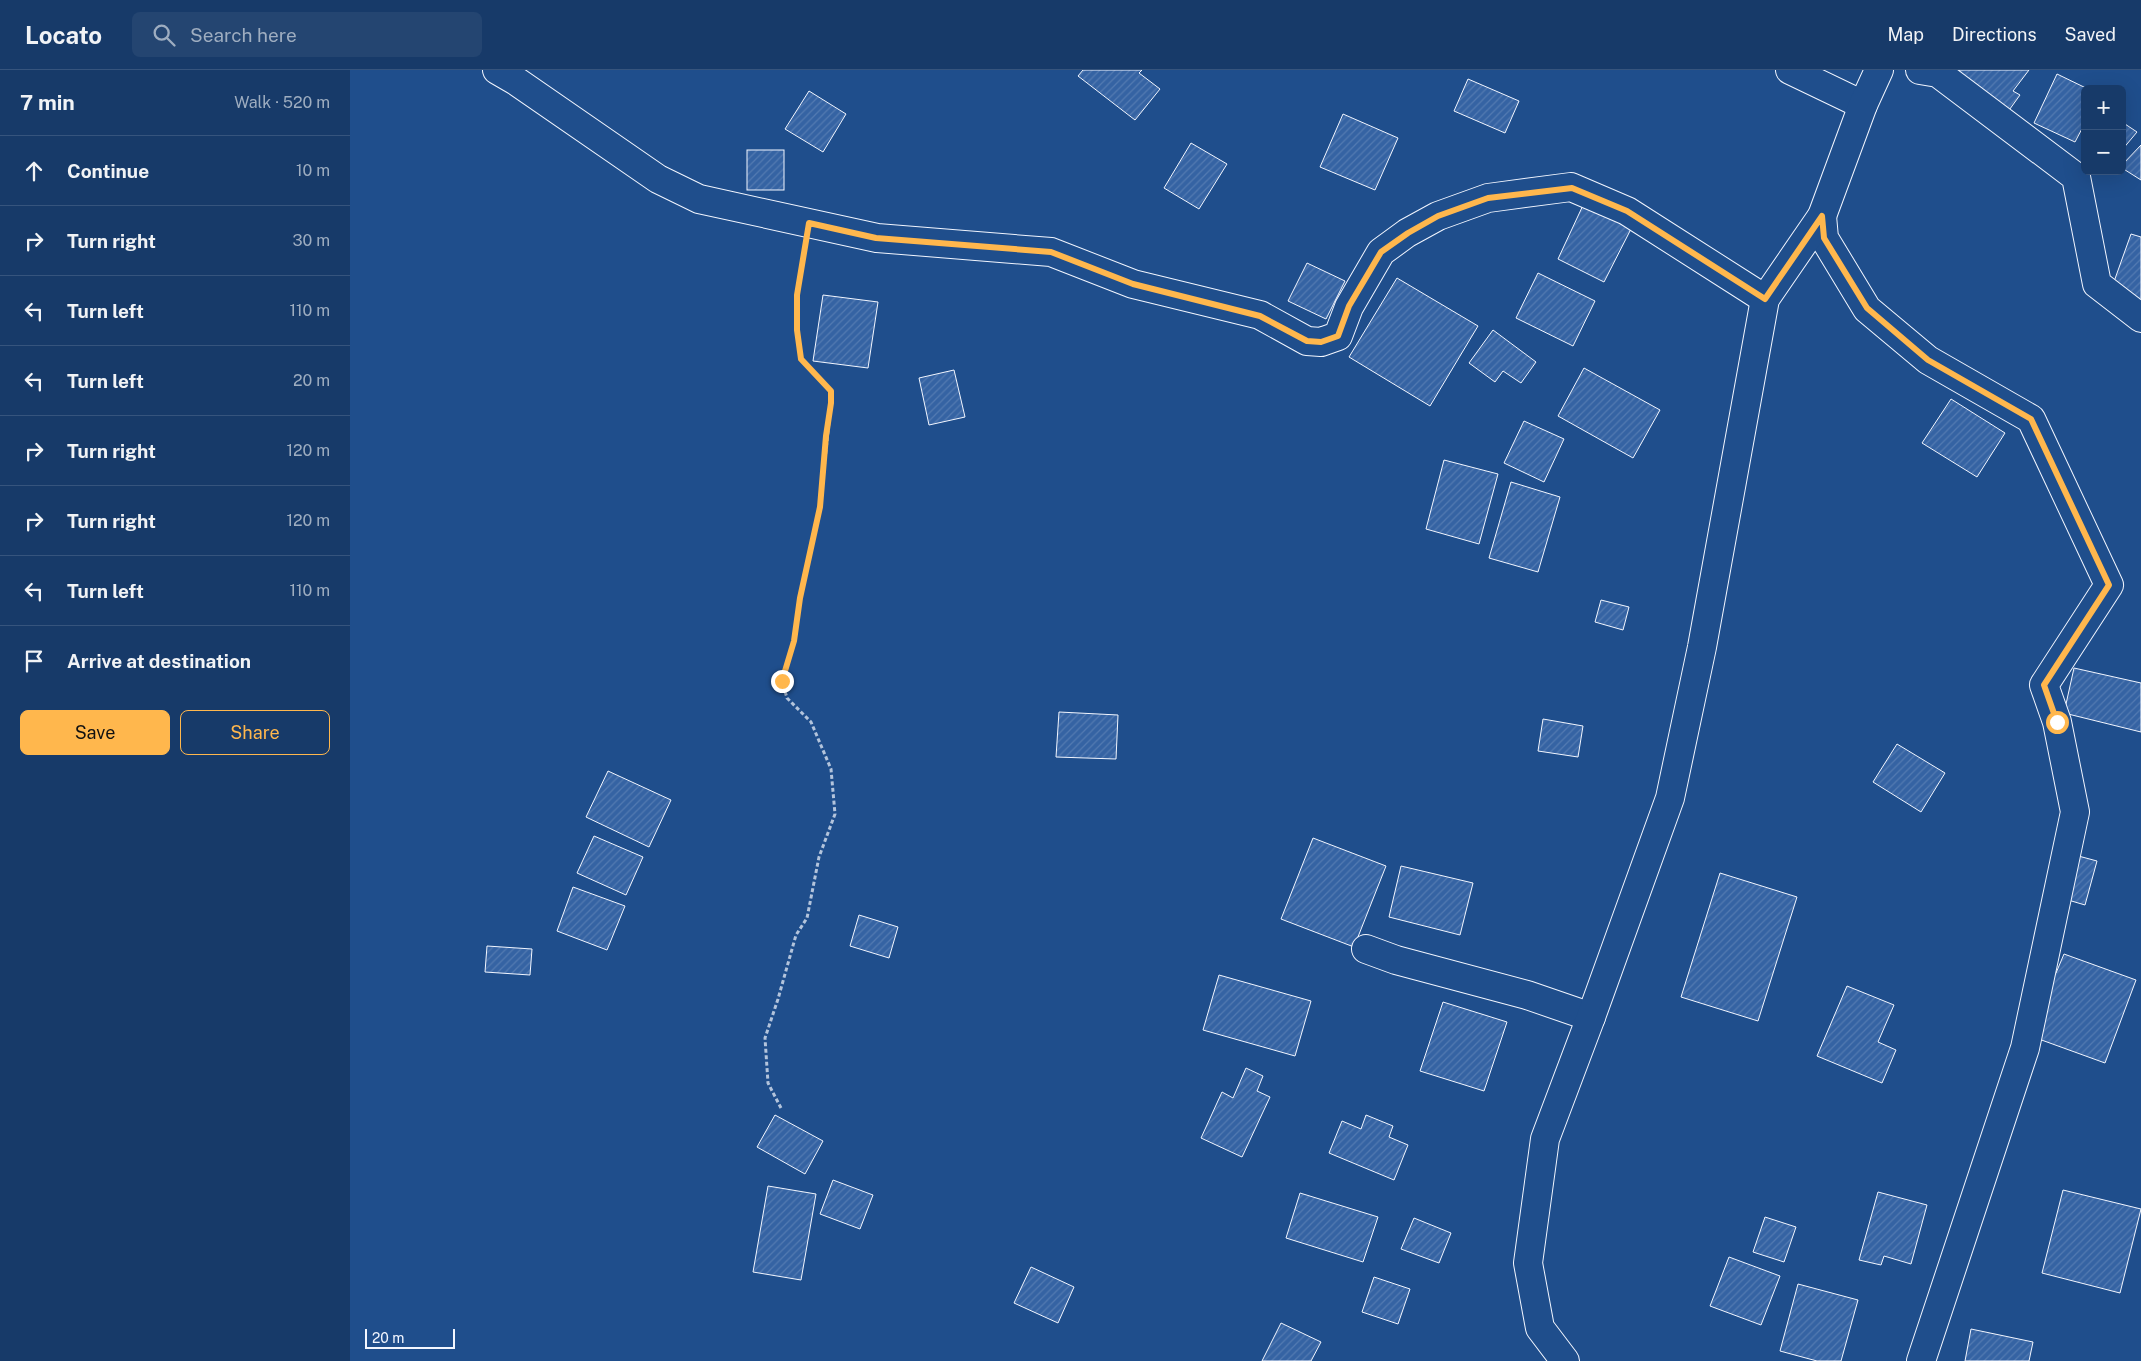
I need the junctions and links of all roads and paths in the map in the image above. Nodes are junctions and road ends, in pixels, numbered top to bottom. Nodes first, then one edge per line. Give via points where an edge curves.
1 (497, 70) edge
2 (1790, 70) edge
3 (1879, 70) edge
4 (1920, 70) edge
5 (1863, 105) junction
6 (1822, 216) junction
7 (809, 223) junction
8 (1765, 299) junction
9 (2141, 318) edge
10 (1366, 949) dead end
11 (1591, 1017) junction
12 (781, 1108) dead end
13 (1565, 1361) edge
14 (1921, 1361) edge

1 - 7 street via 658,180 699,199
2 - 5 street
3 - 5 street
4 - 9 street via 1938,73 2076,178 2097,284
5 - 6 street
6 - 8 street
6 - 14 street via 1824,238 1867,308 1928,360 2031,419 2109,585 2044,685 2057,722 2075,812 2025,1048
7 - 8 street via 876,238 1051,252 1133,284 1260,316 1307,341 1321,342 1338,336 1349,306 1381,252 1408,233 1438,216 1488,198 1572,188 1627,211
7 - 12 path via 797,295 797,330 801,359 831,391 831,403 820,507 794,641 782,681 787,698 811,722 831,769 835,814 819,857 807,918 796,935 765,1038 768,1083
8 - 11 street via 1702,647 1670,798
10 - 11 street via 1527,995
11 - 13 street via 1545,1139 1528,1263 1540,1328

